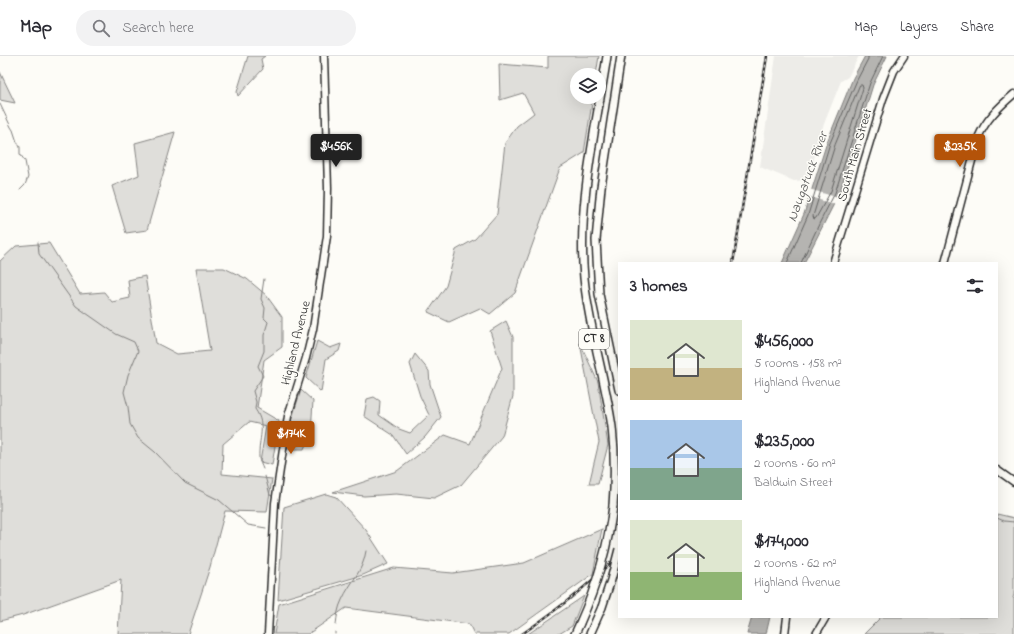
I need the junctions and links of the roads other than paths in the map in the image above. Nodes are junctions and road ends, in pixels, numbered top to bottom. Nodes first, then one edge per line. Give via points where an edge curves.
1 (324, 56) edge
2 (607, 56) edge
3 (621, 56) edge
4 (904, 56) edge
5 (1014, 94) edge
6 (833, 262) edge
7 (945, 262) edge
8 (618, 385) edge
9 (998, 471) edge
10 (1014, 482) edge
11 (618, 553) edge
12 (787, 618) edge
13 (825, 618) edge
14 (268, 634) edge
15 (575, 634) edge
16 (590, 634) edge
17 (785, 634) edge
18 (816, 634) edge

1 - 14 main road, Highland Avenue via 327,236 311,338 288,416 276,503
2 - 15 highway, CT 8, bridge via 583,222 584,278 589,314 612,428 612,506 602,562 590,600
3 - 8 highway, CT 8 via 597,223 597,276
4 - 6 main road, South Main Street via 894,71 882,100
5 - 7 main road via 989,118 978,138
9 - 10 main road
11 - 16 highway, bridge via 602,607
12 - 17 main road
13 - 18 main road

